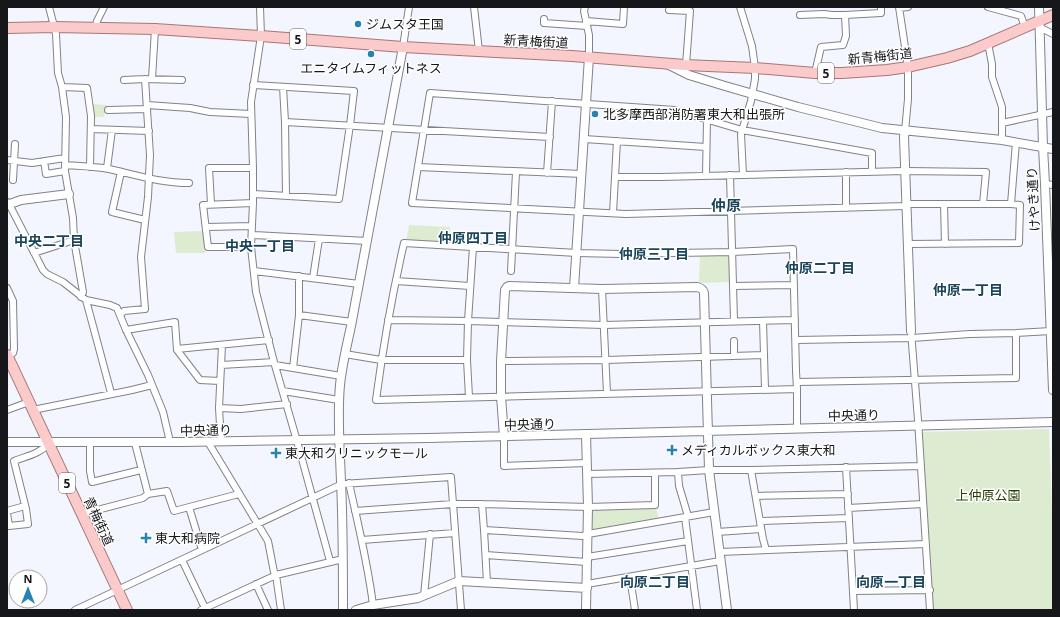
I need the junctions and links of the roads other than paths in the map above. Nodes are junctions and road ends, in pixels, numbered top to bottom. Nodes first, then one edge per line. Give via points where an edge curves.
1 (49, 7) edge
2 (104, 7) edge
3 (260, 7) edge
4 (409, 7) edge
5 (474, 7) edge
6 (585, 7) edge
7 (624, 7) edge
8 (740, 7) edge
9 (882, 7) edge
10 (908, 7) edge
11 (988, 7) edge
12 (1039, 7) edge
13 (899, 8) edge
14 (669, 10) dead end
15 (800, 15) dead end
16 (845, 15) junction
17 (1053, 15) edge
18 (544, 19) dead end
19 (587, 23) junction
20 (1039, 24) junction
21 (54, 27) junction
22 (1025, 27) junction
23 (7, 28) edge
24 (96, 28) junction
25 (155, 29) junction
26 (1053, 34) edge
27 (260, 36) junction
28 (988, 43) junction
29 (403, 46) junction
30 (479, 51) junction
31 (589, 57) junction
32 (666, 64) junction
33 (686, 65) junction
34 (908, 67) junction
35 (755, 68) junction
36 (815, 73) junction
37 (152, 78) junction
38 (145, 79) junction
39 (124, 80) dead end
40 (182, 80) dead end
41 (253, 85) junction
42 (62, 87) junction
43 (283, 87) junction
44 (752, 94) junction
45 (552, 101) junction
46 (587, 103) junction
47 (147, 107) junction
48 (108, 110) dead end
49 (1053, 112) edge
50 (251, 114) junction
51 (1042, 114) junction
52 (707, 119) junction
53 (285, 122) junction
54 (1002, 124) junction
55 (350, 125) junction
56 (388, 127) junction
57 (91, 128) junction
58 (424, 129) junction
59 (112, 130) junction
60 (742, 130) junction
61 (149, 131) junction
62 (905, 131) junction
63 (550, 137) junction
64 (584, 139) junction
65 (1002, 140) junction
66 (617, 141) junction
67 (1016, 142) junction
68 (15, 144) dead end
69 (706, 147) junction
70 (1043, 147) junction
71 (1053, 149) edge
72 (65, 158) junction
73 (7, 160) edge
74 (14, 161) junction
75 (44, 161) junction
76 (90, 167) junction
77 (65, 168) junction
78 (107, 168) junction
79 (253, 168) junction
80 (418, 168) junction
81 (905, 171) junction
82 (121, 172) junction
83 (516, 172) junction
84 (846, 172) junction
85 (872, 172) junction
86 (547, 173) junction
87 (582, 174) junction
88 (730, 175) junction
89 (743, 175) junction
90 (706, 176) junction
91 (615, 177) junction
92 (149, 179) junction
93 (13, 180) dead end
94 (189, 183) dead end
95 (1049, 184) edge
96 (69, 194) junction
97 (253, 194) junction
98 (286, 196) junction
99 (253, 203) junction
100 (8, 204) edge
101 (211, 204) junction
102 (944, 204) junction
103 (983, 204) junction
104 (1011, 204) junction
105 (906, 205) junction
106 (846, 208) junction
107 (514, 209) junction
108 (731, 211) junction
109 (579, 212) junction
110 (613, 214) junction
111 (145, 220) junction
112 (252, 226) junction
113 (206, 227) junction
114 (252, 235) junction
115 (319, 239) junction
116 (74, 240) junction
117 (367, 241) junction
118 (907, 244) junction
119 (945, 244) junction
120 (251, 247) junction
121 (473, 247) junction
122 (512, 249) junction
123 (732, 252) junction
124 (34, 253) junction
125 (577, 253) junction
126 (254, 271) junction
127 (511, 271) dead end
128 (299, 276) junction
129 (313, 278) junction
130 (396, 281) junction
131 (359, 284) junction
132 (794, 285) junction
133 (470, 286) junction
134 (733, 286) junction
135 (7, 288) edge
136 (574, 288) junction
137 (602, 289) junction
138 (84, 298) junction
139 (120, 315) junction
140 (299, 315) junction
141 (388, 320) junction
142 (795, 320) junction
143 (468, 321) junction
144 (734, 321) junction
145 (763, 321) junction
146 (352, 322) junction
147 (503, 323) junction
148 (705, 323) junction
149 (604, 325) junction
150 (126, 330) junction
151 (1051, 331) junction
152 (1016, 333) junction
153 (911, 335) junction
154 (269, 340) junction
155 (734, 340) dead end
156 (796, 340) junction
157 (222, 345) junction
158 (177, 349) junction
159 (345, 354) junction
160 (764, 355) junction
161 (7, 356) edge
162 (705, 356) junction
163 (734, 356) junction
164 (381, 360) junction
165 (467, 360) junction
166 (606, 360) junction
167 (501, 361) junction
168 (274, 363) junction
169 (221, 365) junction
170 (293, 368) junction
171 (341, 376) junction
172 (915, 380) junction
173 (220, 381) junction
174 (152, 385) junction
175 (797, 385) junction
176 (765, 389) junction
177 (1053, 390) edge
178 (283, 391) junction
179 (706, 391) junction
180 (111, 394) junction
181 (607, 394) junction
182 (502, 396) junction
183 (469, 397) junction
184 (339, 400) junction
185 (287, 404) junction
186 (31, 406) junction
187 (220, 408) junction
188 (7, 410) edge
189 (1053, 422) edge
190 (918, 426) junction
191 (797, 428) junction
192 (708, 431) junction
193 (586, 434) junction
194 (504, 437) junction
195 (340, 440) junction
196 (297, 441) junction
197 (7, 442) edge
198 (170, 442) junction
199 (208, 442) junction
200 (221, 442) junction
201 (48, 443) junction
202 (90, 443) junction
203 (135, 443) junction
204 (587, 463) junction
205 (921, 466) junction
206 (846, 467) junction
207 (141, 470) junction
208 (709, 470) junction
209 (751, 470) junction
210 (655, 472) junction
211 (678, 472) junction
212 (587, 474) junction
213 (345, 484) junction
214 (148, 494) junction
215 (239, 494) junction
216 (848, 494) junction
217 (756, 496) junction
218 (313, 498) junction
219 (453, 504) junction
220 (482, 504) junction
221 (923, 504) junction
222 (25, 506) junction
223 (189, 507) junction
224 (588, 507) junction
225 (848, 508) junction
226 (355, 511) junction
227 (7, 512) edge
228 (714, 512) junction
229 (82, 514) junction
230 (687, 516) junction
231 (849, 518) junction
232 (760, 521) junction
233 (258, 524) junction
234 (761, 529) junction
235 (484, 530) junction
236 (717, 532) junction
237 (455, 533) junction
238 (430, 534) junction
239 (588, 534) junction
240 (362, 540) junction
241 (688, 541) junction
242 (926, 544) junction
243 (851, 547) junction
244 (202, 550) junction
245 (766, 550) junction
246 (719, 552) junction
247 (486, 555) junction
248 (343, 559) junction
249 (182, 560) junction
250 (587, 560) junction
251 (330, 561) junction
252 (720, 561) junction
253 (692, 565) junction
254 (276, 575) junction
255 (630, 577) junction
256 (459, 581) junction
257 (487, 582) junction
258 (256, 584) junction
259 (587, 586) junction
260 (118, 590) junction
261 (930, 590) junction
262 (853, 591) junction
263 (424, 596) junction
264 (373, 605) junction
265 (204, 609) edge
266 (75, 610) edge
267 (127, 610) edge
268 (268, 610) edge
269 (281, 610) edge
270 (343, 610) edge
271 (356, 610) edge
272 (461, 610) edge
273 (586, 610) edge
274 (635, 610) edge
275 (697, 610) edge
276 (727, 610) edge
277 (854, 610) edge
278 (930, 610) edge

1 - 21 street
2 - 24 street
3 - 27 street
4 - 29 street
5 - 30 street
6 - 19 street
7 - 19 street via 623,24
8 - 35 street via 752,46
9 - 16 street via 881,13
10 - 13 street
11 - 22 street via 1021,16
12 - 20 street, けやき通り
13 - 34 street
14 - 33 street via 690,11
15 - 16 street
16 - 36 street via 844,45 821,47
17 - 20 main road, 新青梅街道 / 5
18 - 19 street via 544,23
19 - 31 street
20 - 22 main road, 新青梅街道 / 5
20 - 26 street
20 - 51 street, けやき通り
21 - 23 main road, 新青梅街道 / 5
21 - 24 main road, 新青梅街道 / 5
21 - 42 street via 58,73
22 - 28 main road, 新青梅街道 / 5
24 - 25 main road, 新青梅街道 / 5
25 - 27 main road, 新青梅街道 / 5
25 - 37 street
27 - 29 main road, 新青梅街道 / 5
27 - 41 street
28 - 34 main road, 新青梅街道 / 5 via 947,58
28 - 54 street via 992,77 1002,107
29 - 30 main road, 新青梅街道 / 5
29 - 56 street
30 - 31 main road, 新青梅街道 / 5
31 - 32 main road, 新青梅街道 / 5
31 - 46 street
32 - 33 main road, 新青梅街道 / 5
32 - 44 street
33 - 35 main road, 新青梅街道 / 5
34 - 36 main road, 新青梅街道 / 5 via 856,73
34 - 62 street
35 - 36 main road, 新青梅街道 / 5
35 - 44 street
37 - 38 street
37 - 40 street
38 - 39 street
38 - 47 street
41 - 43 street
41 - 50 street
42 - 57 street via 86,88
42 - 72 street via 66,117
43 - 53 street
43 - 55 street via 354,91
44 - 60 street
44 - 62 street via 882,128
45 - 46 street
45 - 58 street via 430,93
45 - 63 street
46 - 52 street via 675,110
46 - 64 street
47 - 48 street
47 - 50 street
47 - 61 street
49 - 51 street
50 - 79 street
51 - 54 street
51 - 70 street, けやき通り
52 - 60 street
52 - 69 street
53 - 55 street
53 - 98 street
54 - 65 street
55 - 56 street
55 - 98 street via 338,199
56 - 58 street
56 - 117 street
57 - 59 street
57 - 76 street
58 - 63 street
58 - 80 street
59 - 61 street
59 - 78 street
60 - 85 street via 872,153
60 - 89 street
61 - 92 street
62 - 65 street
62 - 81 street
63 - 86 street
64 - 66 street
64 - 87 street
65 - 67 street
66 - 69 street
66 - 91 street
67 - 70 street
67 - 104 street
68 - 74 street
69 - 90 street
70 - 71 street
70 - 95 street, けやき通り
72 - 75 street
72 - 77 street
73 - 74 street
74 - 75 street
74 - 93 street
75 - 77 street via 46,174
76 - 77 street
76 - 78 street
77 - 96 street
78 - 82 street
79 - 97 street
79 - 101 street via 209,168
80 - 83 street
80 - 107 street via 412,202
81 - 85 street
81 - 103 street via 986,172
81 - 105 street
82 - 92 street
82 - 111 street via 112,212
83 - 86 street
83 - 107 street
84 - 85 street
84 - 89 street
84 - 106 street
86 - 87 street
87 - 109 street
88 - 89 street
88 - 90 street
88 - 108 street
90 - 91 street
91 - 110 street
92 - 94 street
92 - 111 street
95 - 151 street, けやき通り
96 - 100 street via 20,200
96 - 116 street
97 - 98 street
97 - 99 street
99 - 101 street
99 - 112 street
100 - 124 street
101 - 113 street via 203,205
102 - 103 street
102 - 105 street
102 - 119 street
103 - 104 street
104 - 119 street via 1020,205 1019,243
105 - 106 street
105 - 118 street
106 - 108 street
107 - 109 street
107 - 122 street
108 - 110 street
108 - 123 street
109 - 110 street
109 - 125 street
111 - 139 street via 141,257 144,309 124,311
112 - 113 street
112 - 114 street
113 - 120 street via 208,247
114 - 115 street
114 - 120 street
115 - 117 street
115 - 129 street
116 - 124 street
116 - 138 street
117 - 131 street
118 - 119 street
118 - 153 street
120 - 126 street
121 - 122 street
121 - 130 street via 404,243
121 - 133 street
122 - 125 street
122 - 127 street
123 - 125 street
123 - 132 street via 793,249
123 - 134 street
124 - 138 street via 43,270
125 - 136 street
126 - 128 street
126 - 154 street via 256,292
128 - 129 street
128 - 140 street
129 - 131 street
130 - 133 street
130 - 141 street
131 - 146 street
132 - 134 street
132 - 142 street
133 - 143 street
134 - 144 street
135 - 161 street via 13,301 14,349 13,353
136 - 137 street
136 - 147 street via 509,286 505,290
137 - 148 street via 698,287 704,293
137 - 149 street
138 - 139 street via 114,306
138 - 180 street
139 - 150 street
140 - 146 street
140 - 170 street
141 - 143 street
141 - 164 street
142 - 145 street
142 - 156 street
143 - 147 street
143 - 165 street
144 - 145 street
144 - 148 street
145 - 160 street
146 - 159 street
147 - 149 street
147 - 167 street
148 - 149 street
148 - 162 street
149 - 166 street
150 - 158 street via 175,322
150 - 174 street
151 - 152 street
151 - 177 street, けやき通り
152 - 153 street
152 - 172 street via 1016,378
153 - 156 street
153 - 172 street
154 - 157 street
154 - 168 street
155 - 163 street
156 - 175 street
157 - 158 street
157 - 169 street
158 - 173 street via 200,380
159 - 164 street
159 - 171 street
160 - 163 street
160 - 176 street
161 - 186 main road, 青梅街道 / 5
162 - 163 street
162 - 166 street
162 - 179 street
164 - 165 street
164 - 183 street via 376,400
165 - 183 street
166 - 167 street
166 - 181 street
167 - 182 street
168 - 169 street
168 - 170 street
168 - 178 street
169 - 173 street
170 - 171 street
171 - 184 street
172 - 175 street
172 - 190 street
173 - 187 street
174 - 180 street
174 - 198 street via 163,412
175 - 176 street
175 - 191 street
176 - 179 street
178 - 184 street
178 - 185 street
179 - 181 street
179 - 192 street
180 - 186 street
181 - 182 street
182 - 183 street
182 - 194 street
184 - 195 street
185 - 187 street via 241,409
185 - 196 street
186 - 188 street
186 - 201 main road, 青梅街道 / 5
187 - 200 street
189 - 190 street, 中央通り
190 - 191 street, 中央通り
190 - 205 street
191 - 192 street, 中央通り
192 - 193 street, 中央通り
192 - 208 street
193 - 194 street, 中央通り
193 - 204 street
194 - 195 street, 中央通り
194 - 204 street via 504,466
195 - 196 street, 中央通り
195 - 213 street
196 - 200 street, 中央通り
196 - 218 street
197 - 201 street, 中央通り
198 - 199 street, 中央通り
198 - 203 street, 中央通り
199 - 200 street, 中央通り
199 - 215 street
201 - 202 street, 中央通り
201 - 222 street via 44,450 14,461
201 - 229 main road, 青梅街道 / 5
202 - 203 street, 中央通り
202 - 207 street via 92,482
203 - 207 street
204 - 212 street
205 - 206 street
205 - 221 street
206 - 209 street
206 - 216 street
207 - 214 street
208 - 209 street
208 - 211 street
208 - 228 street
209 - 217 street
210 - 211 street
210 - 212 street
210 - 224 street via 655,505
211 - 230 street
212 - 224 street
213 - 218 street
213 - 219 street via 451,477
213 - 226 street
213 - 248 street
214 - 223 street via 167,491 174,511
214 - 229 street via 143,498
215 - 223 street
215 - 233 street
216 - 217 street
216 - 225 street
217 - 232 street
218 - 233 street
218 - 251 street
219 - 220 street
219 - 226 street
219 - 237 street
220 - 224 street
220 - 235 street
221 - 225 street
221 - 242 street
222 - 227 street
222 - 227 street via 28,524 9,526
223 - 244 street
224 - 239 street
225 - 231 street
226 - 240 street
228 - 230 street
228 - 236 street
229 - 260 main road, 青梅街道 / 5
230 - 239 street
230 - 241 street
231 - 232 street
231 - 243 street
232 - 234 street
233 - 244 street
233 - 254 street via 268,541
234 - 236 street
234 - 245 street
235 - 239 street via 583,536
235 - 247 street
236 - 246 street
237 - 238 street
237 - 256 street
238 - 240 street
238 - 263 street
239 - 250 street
240 - 264 street
241 - 250 street
241 - 253 street
242 - 243 street
242 - 261 street
243 - 245 street
243 - 262 street
244 - 249 street
245 - 246 street
246 - 252 street
247 - 250 street
247 - 257 street
248 - 251 street
248 - 270 street
249 - 260 street
249 - 265 street
250 - 259 street
251 - 254 street
252 - 253 street
252 - 276 street
253 - 255 street
253 - 275 street
254 - 258 street
254 - 269 street
255 - 259 street
255 - 274 street
256 - 257 street
256 - 263 street
256 - 272 street
257 - 259 street
258 - 265 street
258 - 268 street
259 - 273 street
260 - 266 street
260 - 267 main road, 青梅街道 / 5
261 - 262 street
261 - 278 street
262 - 277 street
263 - 264 street
264 - 271 street

